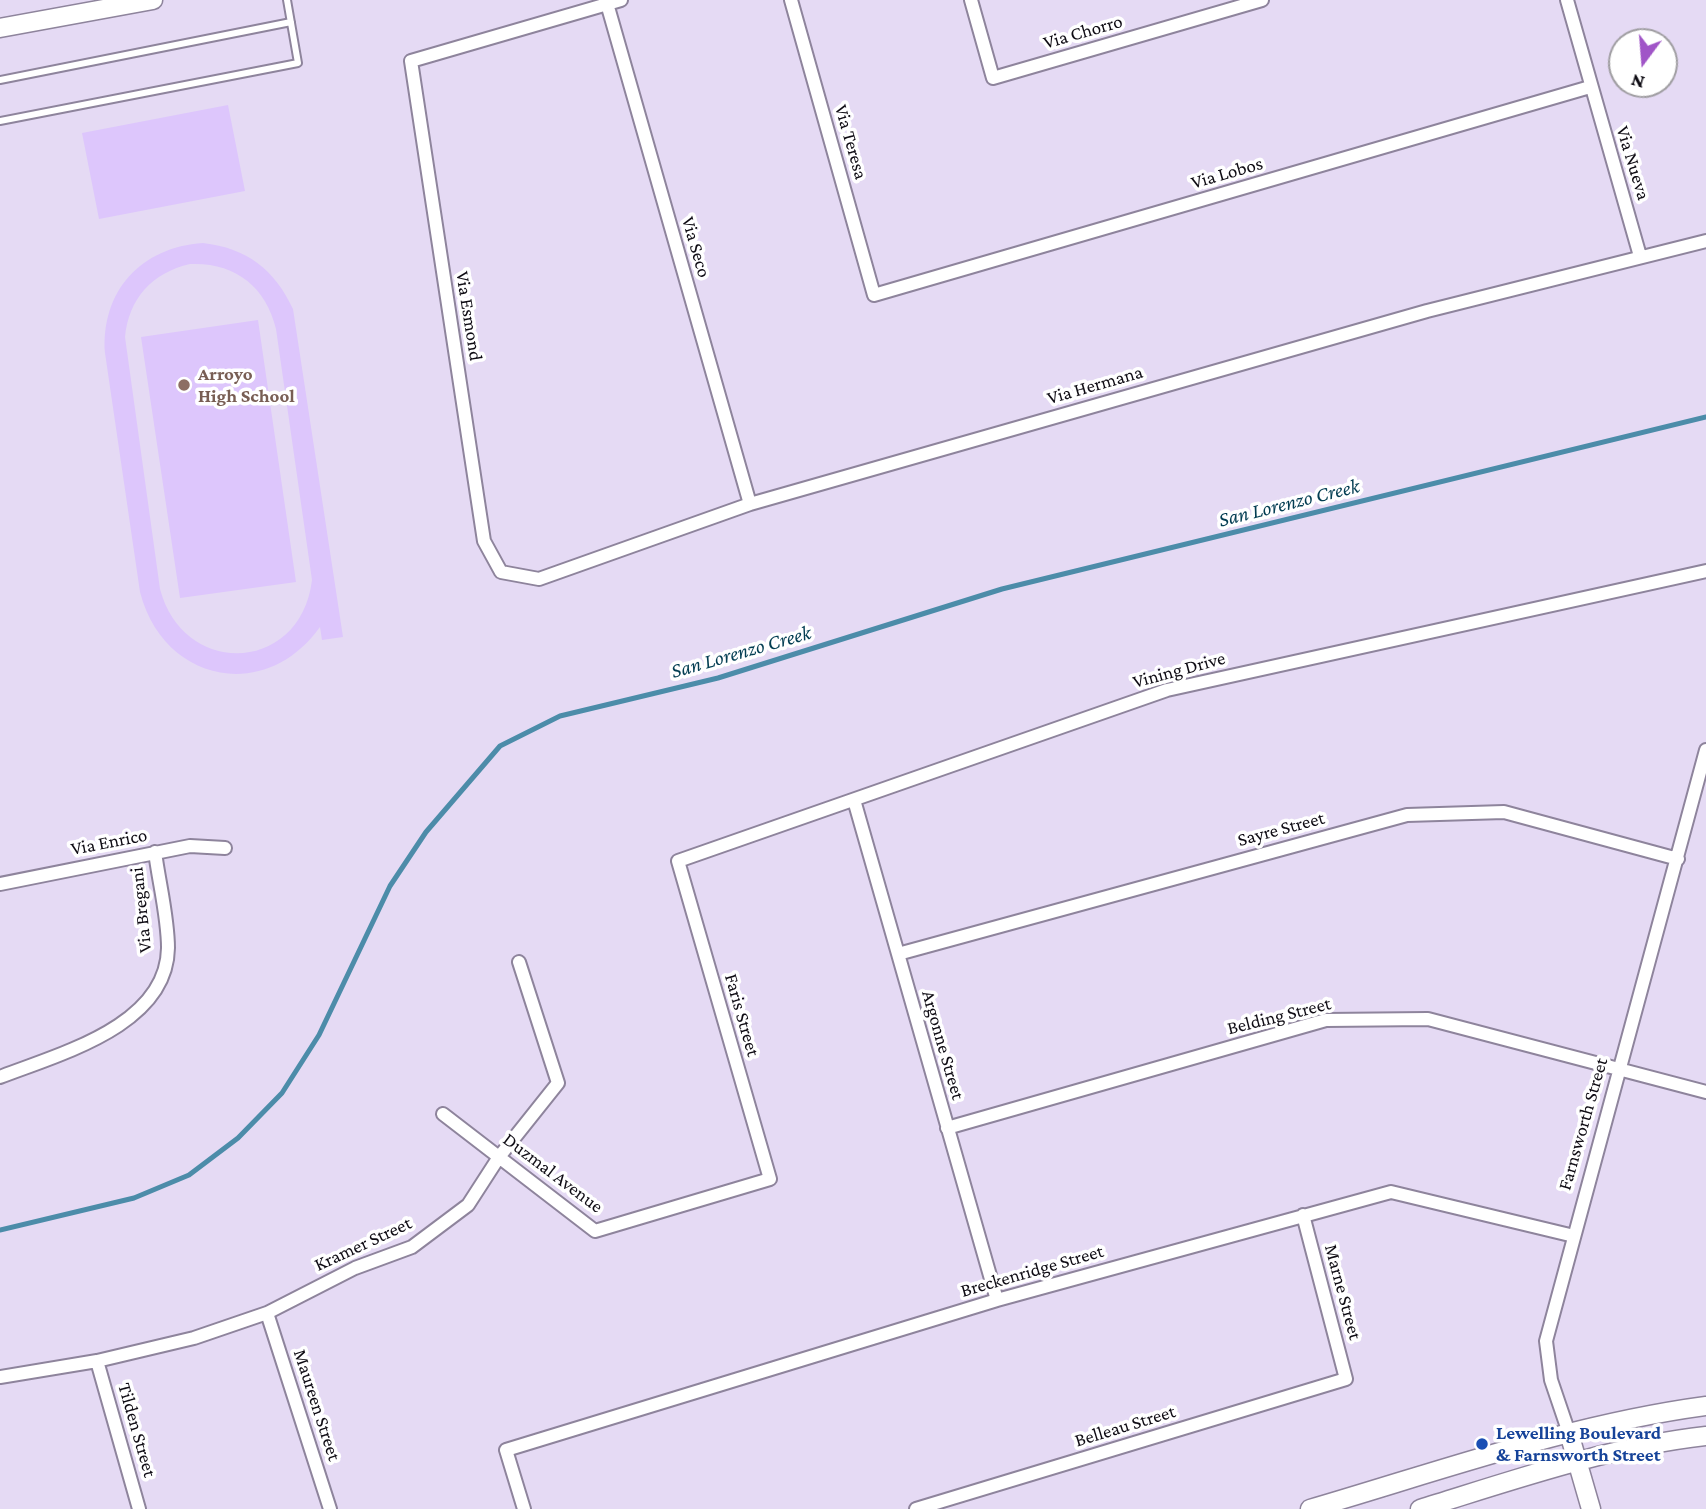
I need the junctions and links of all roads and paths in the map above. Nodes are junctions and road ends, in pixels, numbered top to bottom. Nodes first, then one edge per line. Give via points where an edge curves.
1 (153, 0) edge
2 (287, 0) edge
3 (621, 0) edge
4 (791, 0) edge
5 (971, 0) edge
6 (1262, 0) edge
7 (1567, 0) edge
8 (606, 2) edge
9 (291, 22) junction
10 (0, 27) edge
11 (0, 80) edge
12 (1590, 87) junction
13 (0, 121) edge
14 (1706, 241) edge
15 (1640, 256) junction
16 (874, 295) joint
17 (750, 504) junction
18 (1706, 571) edge
19 (501, 572) joint
20 (1706, 750) edge
21 (854, 800) junction
22 (225, 848) dead end
23 (155, 852) junction
24 (1678, 859) junction
25 (678, 861) joint
26 (0, 884) edge
27 (898, 954) junction
28 (519, 962) dead end
29 (1620, 1068) junction
30 (0, 1077) edge
31 (1706, 1092) edge
32 (443, 1114) dead end
33 (947, 1128) junction
34 (499, 1157) junction
35 (770, 1179) joint
36 (1303, 1215) junction
37 (1574, 1236) junction
38 (997, 1300) junction
39 (267, 1312) junction
40 (97, 1361) junction
41 (0, 1377) edge
42 (1346, 1379) joint
43 (1706, 1406) edge
44 (1569, 1433) junction
45 (1706, 1436) edge
46 (1578, 1461) junction
47 (139, 1509) edge
48 (330, 1509) edge
49 (524, 1509) edge
50 (916, 1509) edge
51 (1310, 1509) edge
52 (1420, 1509) edge
53 (1591, 1509) edge

1 - 10 main road
2 - 9 lane
3 - 8 street
4 - 16 street, Via Teresa
5 - 6 street, Via Chorro via 993,78
7 - 12 street, Via Nueva
8 - 17 street, Via Seco
8 - 19 street, Via Esmond via 411,61 484,541
9 - 11 lane
9 - 13 lane via 298,63
12 - 15 street, Via Nueva
12 - 16 street, Via Lobos
14 - 15 street, Via Hermana
15 - 17 street, Via Hermana via 1427,311
17 - 19 street, Via Hermana via 539,579
18 - 21 street, Vining Drive via 1167,690
20 - 24 street, Farnsworth Street
21 - 25 street, Vining Drive
21 - 27 street, Argonne Street
22 - 23 street, Via Enrico via 190,846
23 - 26 street, Via Enrico
23 - 30 street, Via Bregani via 168,949 158,989 128,1018 92,1042
24 - 27 street, Sayre Street via 1504,811 1407,815
24 - 29 street, Farnsworth Street
25 - 35 street, Faris Street
27 - 33 street, Argonne Street
28 - 34 street, Kramer Street via 558,1083
29 - 31 street, Belding Street
29 - 33 street, Belding Street via 1428,1019 1326,1020
29 - 37 street, Farnsworth Street
32 - 34 street, Duzmal Avenue
33 - 38 street, Argonne Street
34 - 35 street, Duzmal Avenue via 595,1231
34 - 39 street, Kramer Street via 468,1205 412,1247 355,1268
36 - 37 street, Breckenridge Street via 1391,1192
36 - 38 street, Breckenridge Street
36 - 42 street, Marne Street
37 - 44 street, Farnsworth Street via 1546,1341 1551,1380
38 - 49 street, Breckenridge Street via 506,1450
39 - 40 street, Kramer Street via 194,1338
39 - 48 street, Maureen Street
40 - 41 street, Kramer Street
40 - 47 street, Tilden Street
42 - 50 street, Belleau Street
43 - 44 main road via 1648,1413
44 - 46 main road, Farnsworth Street
44 - 51 main road
45 - 46 main road via 1652,1442
46 - 52 main road
46 - 53 main road, Farnsworth Street

